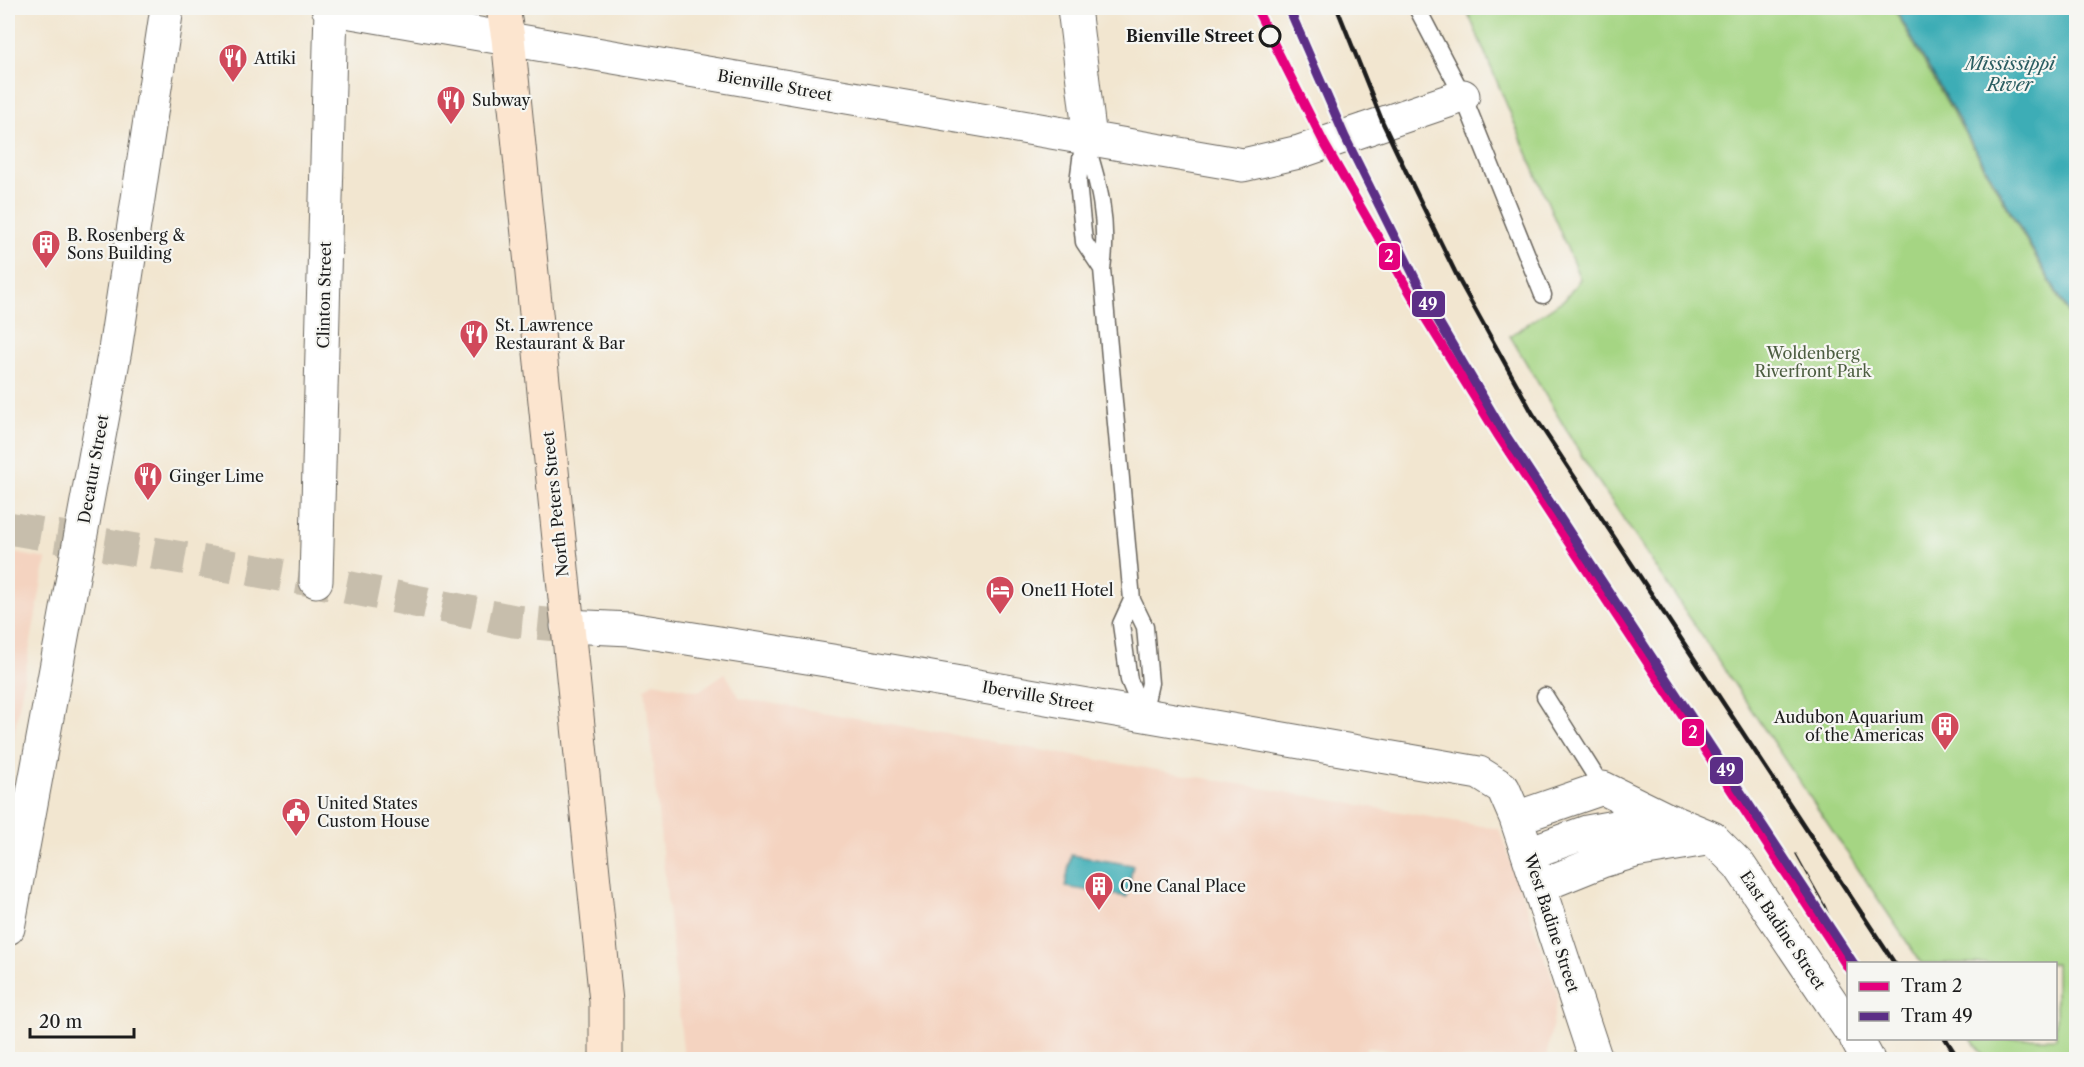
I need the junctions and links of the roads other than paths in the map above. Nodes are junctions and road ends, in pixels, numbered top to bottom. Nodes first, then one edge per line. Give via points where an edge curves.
1 (167, 8) edge
2 (329, 8) edge
3 (1074, 8) edge
4 (1417, 8) edge
5 (506, 23) edge
6 (1463, 96) junction
7 (1087, 139) junction
8 (1543, 295) dead end
9 (316, 581) dead end
10 (1132, 600) junction
11 (567, 626) junction
12 (1545, 696) dead end
13 (1143, 714) junction
14 (1503, 788) joint
15 (1603, 788) junction
16 (1516, 818) junction
17 (1664, 818) junction
18 (1712, 838) junction
19 (1529, 853) junction
20 (1540, 886) junction
21 (8, 928) edge
22 (606, 1001) junction
23 (1847, 1026) edge
24 (1857, 1040) edge
25 (606, 1059) edge
26 (622, 1059) edge
27 (1596, 1059) edge
28 (1868, 1059) edge

1 - 21 street, Decatur Street via 115,350
2 - 5 street, Bienville Street
2 - 9 street, Clinton Street
3 - 7 street
4 - 6 lane
5 - 7 street, Bienville Street
5 - 11 street, North Peters Street
6 - 7 street, Bienville Street via 1299,152 1243,165
6 - 8 lane
7 - 10 lane via 1078,182 1084,242 1102,269
10 - 13 lane via 1145,627 1150,683
10 - 13 lane via 1121,624 1129,680
11 - 13 street, Iberville Street via 630,629
11 - 22 street, North Peters Street
12 - 15 lane
13 - 14 street, Iberville Street via 1479,773
14 - 16 street, West Badine Street
15 - 16 street
15 - 17 street, East Badine Street
16 - 19 street, West Badine Street
17 - 18 street, East Badine Street
17 - 19 street via 1587,832
18 - 20 street via 1635,851
18 - 23 street, East Badine Street via 1739,865
19 - 20 street, West Badine Street
20 - 27 street, West Badine Street
22 - 25 street, North Peters Street
22 - 26 street, North Peters Street
24 - 28 street

